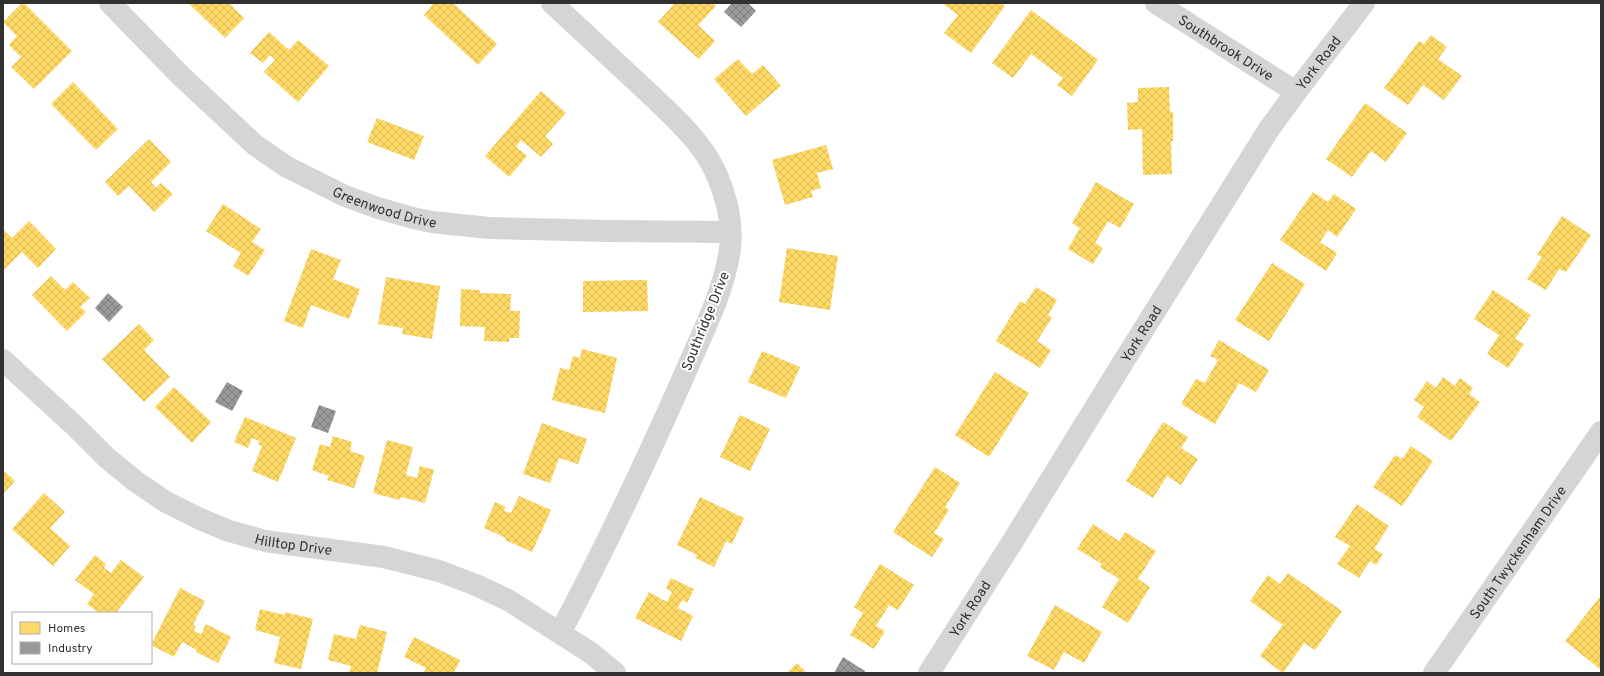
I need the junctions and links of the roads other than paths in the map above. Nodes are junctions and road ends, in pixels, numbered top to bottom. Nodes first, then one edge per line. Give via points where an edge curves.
1 (110, 3) edge
2 (552, 3) edge
3 (1156, 3) edge
4 (1364, 3) edge
5 (1296, 92) junction
6 (730, 232) junction
7 (3, 360) edge
8 (1601, 432) edge
9 (560, 633) junction
10 (615, 673) edge
11 (930, 673) edge
12 (1434, 673) edge

1 - 6 street, Greenwood Drive via 181,76 255,145 287,167 345,196 413,218 489,228
2 - 6 street, Southridge Drive via 638,83 697,143 715,171 723,192 730,216
3 - 5 street, Southbrook Drive
4 - 5 street, York Road
5 - 11 street, York Road via 1270,129
6 - 9 street, Southridge Drive via 726,273 703,331 644,464
7 - 9 street, Hilltop Drive via 112,463 166,502 200,519 229,531 265,541 384,557 439,571 508,600
8 - 12 street, South Twyckenham Drive
9 - 10 street, Hilltop Drive via 591,653

